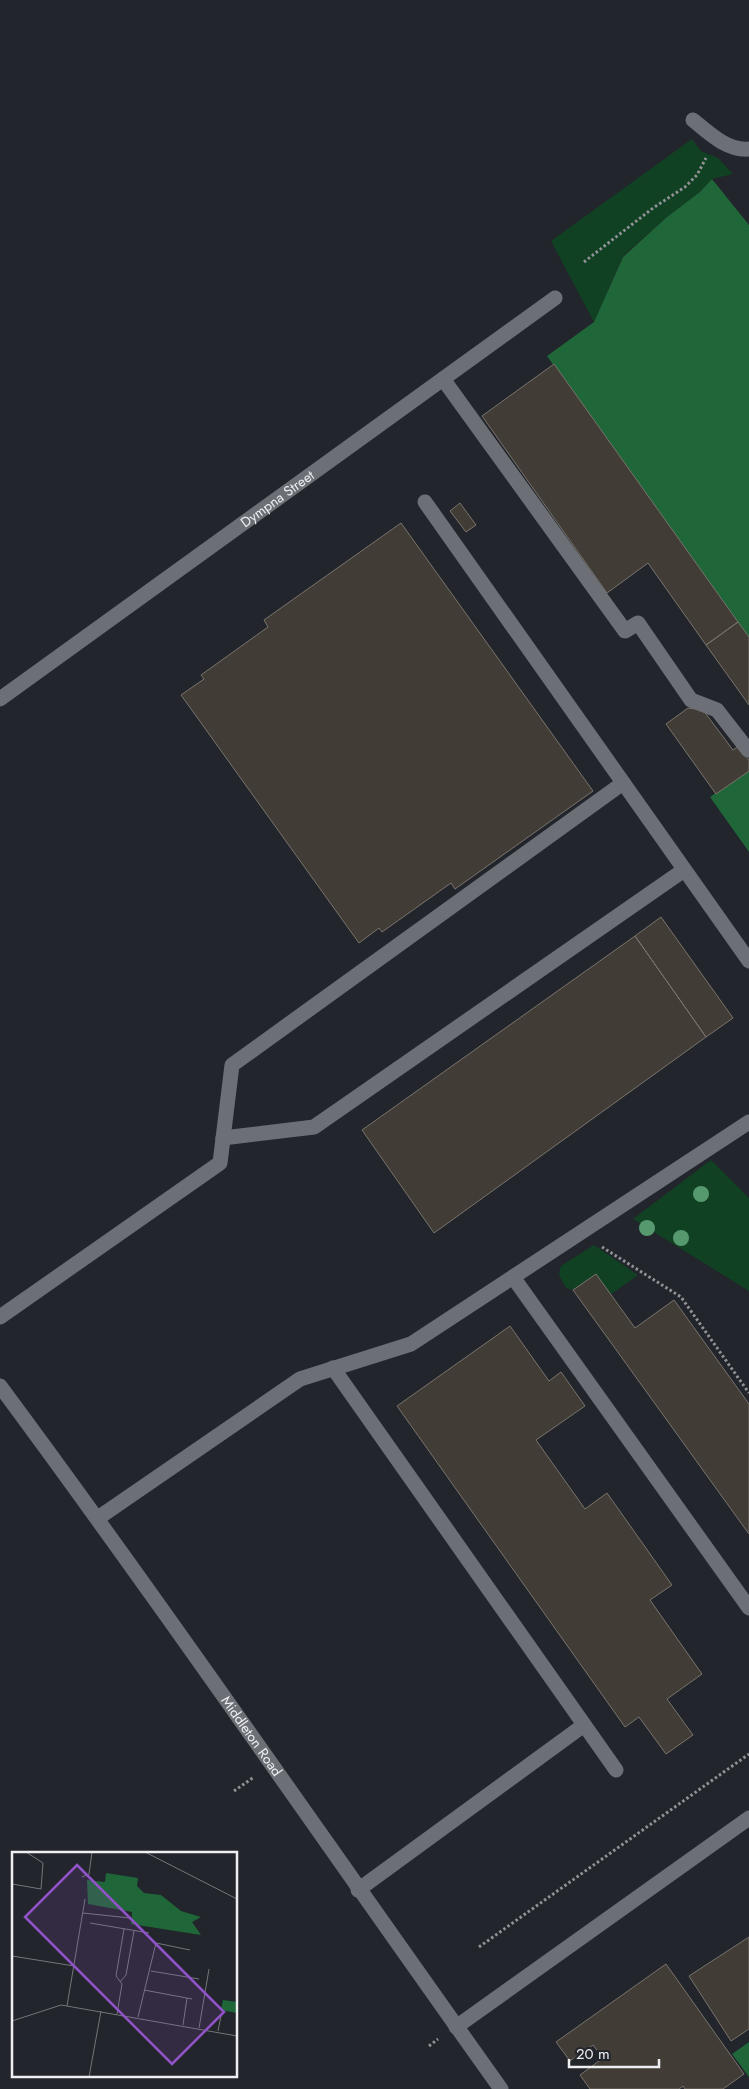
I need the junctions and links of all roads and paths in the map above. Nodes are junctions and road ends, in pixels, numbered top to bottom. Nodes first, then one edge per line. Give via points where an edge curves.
1 (693, 120) dead end
2 (749, 149) edge
3 (702, 163) dead end
4 (584, 262) dead end
5 (555, 298) dead end
6 (443, 379) junction
7 (425, 502) dead end
8 (1, 697) edge
9 (748, 750) dead end
10 (623, 783) junction
11 (684, 870) junction
12 (749, 961) edge
13 (749, 1122) edge
14 (223, 1138) junction
15 (600, 1245) dead end
16 (513, 1277) junction
17 (0, 1317) edge
18 (333, 1368) junction
19 (0, 1386) edge
20 (749, 1393) edge
21 (98, 1518) junction
22 (749, 1608) edge
23 (584, 1725) junction
24 (749, 1754) edge
25 (616, 1770) dead end
26 (254, 1777) dead end
27 (234, 1791) dead end
28 (749, 1818) edge
29 (358, 1890) junction
30 (480, 1947) dead end
31 (456, 2027) junction
32 (500, 2089) edge

1 - 2 street via 730,146
3 - 4 path via 685,187
5 - 6 street, Dympna Street
6 - 8 street, Dympna Street
6 - 9 street via 625,631 638,622 691,700 717,710
7 - 10 street
10 - 11 street
10 - 14 street via 232,1065
11 - 12 street
11 - 14 street via 314,1127
13 - 16 street
14 - 17 street via 220,1164
15 - 20 path via 681,1297
16 - 18 street via 411,1344
16 - 22 street
18 - 21 street via 300,1379
18 - 23 street
19 - 21 street, Middleton Road
21 - 29 street, Middleton Road
23 - 25 street
23 - 29 street
24 - 30 path
26 - 27 path
28 - 31 street
29 - 31 street, Middleton Road
31 - 32 street, Middleton Road

